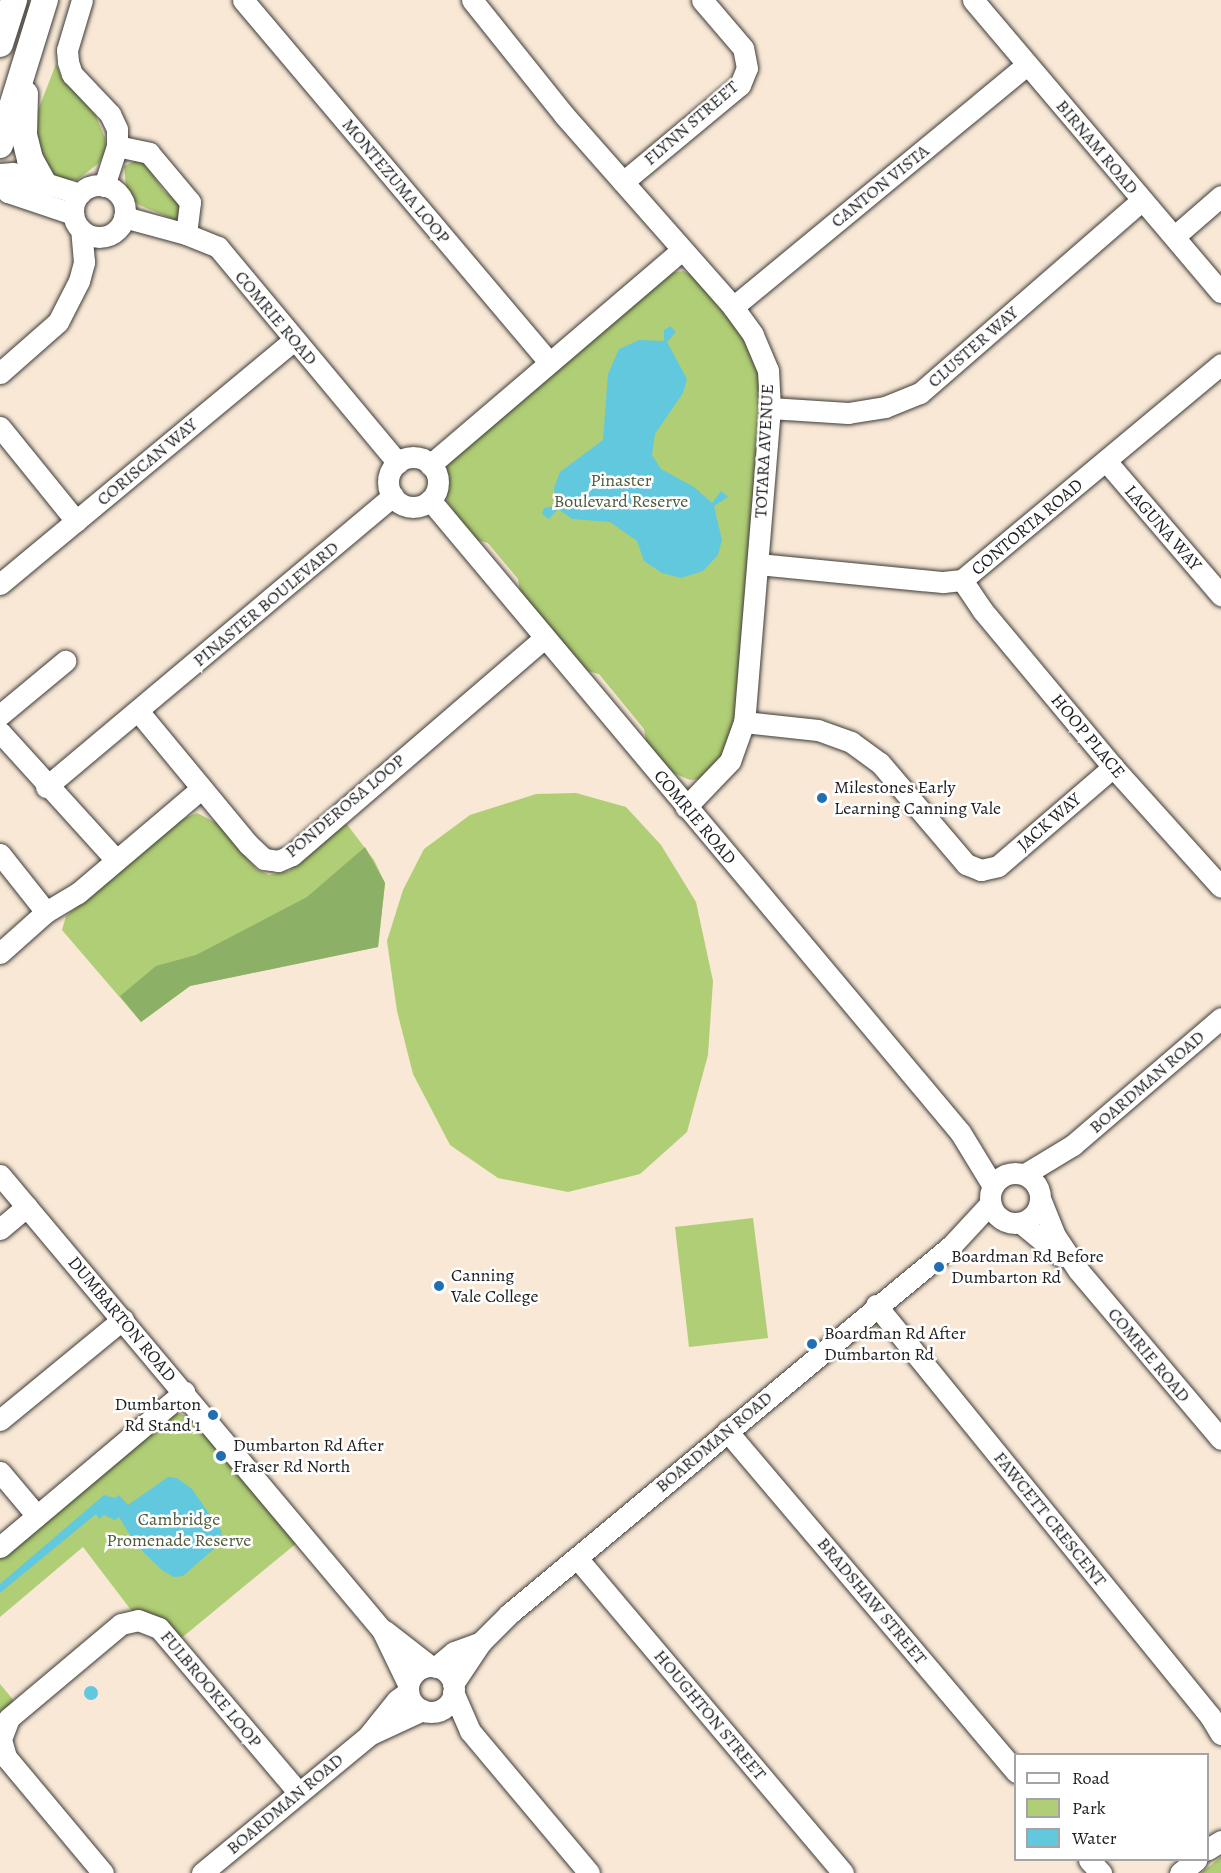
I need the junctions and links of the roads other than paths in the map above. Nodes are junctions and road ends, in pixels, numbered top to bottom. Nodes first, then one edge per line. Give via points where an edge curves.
1 (14, 0) edge
2 (31, 0) edge
3 (45, 0) edge
4 (81, 0) edge
5 (243, 0) edge
6 (472, 0) edge
7 (702, 0) edge
8 (974, 0) edge
9 (34, 34) junction
10 (0, 44) edge
11 (1028, 65) junction
12 (0, 144) edge
13 (117, 146) junction
14 (0, 174) edge
15 (623, 183) junction
16 (0, 184) edge
17 (44, 184) junction
18 (104, 186) junction
19 (1221, 196) edge
20 (1142, 200) junction
21 (78, 213) junction
22 (124, 217) junction
23 (186, 234) junction
24 (1175, 236) junction
25 (102, 237) junction
26 (681, 251) junction
27 (84, 262) junction
28 (1221, 292) edge
29 (733, 307) junction
30 (294, 340) junction
31 (549, 362) junction
32 (1221, 364) edge
33 (0, 372) edge
34 (770, 408) junction
35 (0, 427) edge
36 (1106, 461) junction
37 (398, 463) junction
38 (430, 465) junction
39 (393, 496) junction
40 (430, 500) junction
41 (76, 521) junction
42 (758, 564) junction
43 (962, 580) junction
44 (0, 584) edge
45 (1221, 595) edge
46 (543, 639) junction
47 (65, 661) dead end
48 (138, 711) junction
49 (0, 715) edge
50 (744, 722) junction
51 (0, 732) edge
52 (1113, 767) junction
53 (46, 787) junction
54 (202, 788) junction
55 (686, 807) junction
56 (0, 854) edge
57 (116, 860) junction
58 (1221, 887) edge
59 (46, 912) junction
60 (0, 953) edge
61 (1221, 1018) edge
62 (1073, 1145) junction
63 (0, 1174) edge
64 (1004, 1185) junction
65 (1041, 1197) junction
66 (27, 1206) junction
67 (1012, 1222) junction
68 (0, 1229) edge
69 (952, 1245) junction
70 (1078, 1269) junction
71 (876, 1305) junction
72 (123, 1319) junction
73 (184, 1392) junction
74 (0, 1420) edge
75 (727, 1431) junction
76 (1221, 1440) edge
77 (0, 1472) edge
78 (37, 1515) junction
79 (0, 1547) edge
80 (577, 1558) junction
81 (382, 1629) junction
82 (481, 1642) junction
83 (433, 1666) junction
84 (408, 1688) junction
85 (453, 1688) junction
86 (430, 1710) junction
87 (470, 1731) junction
88 (1221, 1734) edge
89 (368, 1736) junction
90 (1014, 1770) edge
91 (298, 1792) junction
92 (1090, 1861) edge
93 (1195, 1861) edge
94 (103, 1873) edge
95 (202, 1873) edge
96 (589, 1873) edge
97 (843, 1873) edge
98 (1101, 1873) edge
99 (1180, 1873) edge

1 - 10 main road
2 - 9 street
3 - 9 main road
4 - 13 street via 67,50 68,62 72,74 110,114 117,129
5 - 31 street, MONTEZUMA LOOP
6 - 15 street, TOTARA AVENUE
7 - 15 street, FLYNN STREET via 743,48 747,68 740,85
8 - 11 street, BIRNAM ROAD
9 - 12 main road
9 - 17 main road via 33,71 22,102 24,135 30,159
11 - 20 street, BIRNAM ROAD
11 - 29 street, CANTON VISTA
13 - 18 street
13 - 23 street via 149,153 190,202
14 - 17 street via 13,173
15 - 26 street, TOTARA AVENUE
16 - 21 street via 8,192
17 - 21 street
18 - 21 street via 95,186
18 - 22 street via 122,200
19 - 24 street
20 - 24 street, BIRNAM ROAD
20 - 34 street, CLUSTER WAY via 920,393 885,407 848,413
21 - 25 street
21 - 27 street
22 - 23 street, COMRIE ROAD
22 - 25 street via 118,229
23 - 30 street, COMRIE ROAD via 218,247
24 - 28 street, BIRNAM ROAD
25 - 27 street
26 - 29 street, TOTARA AVENUE
26 - 31 street
27 - 33 street via 58,322
29 - 34 street, TOTARA AVENUE via 753,335 768,370
30 - 37 street, COMRIE ROAD
30 - 41 street, CORISCAN WAY
31 - 38 street
32 - 36 street, CONTORTA ROAD
34 - 42 street, TOTARA AVENUE
35 - 41 street
36 - 43 street, CONTORTA ROAD
36 - 45 street, LAGUNA WAY
37 - 38 street via 418,458
37 - 39 street via 388,480
38 - 40 street via 438,486
39 - 40 street via 414,507
39 - 48 street, PINASTER BOULEVARD
40 - 46 street, COMRIE ROAD
41 - 44 street, CORISCAN WAY
42 - 43 street, CONTORTA ROAD via 944,582
42 - 50 street, TOTARA AVENUE
43 - 52 street, HOOP PLACE via 983,611
46 - 54 street, PONDEROSA LOOP via 299,849 278,861 264,859 248,844
46 - 55 street, COMRIE ROAD
47 - 49 street
48 - 53 street, PINASTER BOULEVARD
48 - 54 street, PONDEROSA LOOP
50 - 52 street, JACK WAY via 818,730 851,742 880,763 966,864 981,870 998,866
50 - 55 street, TOTARA AVENUE via 730,761
51 - 53 street
52 - 58 street, HOOP PLACE
53 - 57 street
54 - 57 street
55 - 64 street, COMRIE ROAD
56 - 59 street
57 - 59 street via 78,893
59 - 60 street
61 - 62 street, BOARDMAN ROAD
62 - 64 street, BOARDMAN ROAD
62 - 65 street, BOARDMAN ROAD via 1044,1180
63 - 66 street, DUMBARTON ROAD
64 - 65 street
64 - 67 street
64 - 69 street, BOARDMAN ROAD
65 - 67 street, BOARDMAN ROAD via 1034,1215
65 - 70 street, COMRIE ROAD via 1054,1234
66 - 68 street
66 - 72 street, DUMBARTON ROAD
67 - 69 street, BOARDMAN ROAD
67 - 70 street, COMRIE ROAD
69 - 71 street, BOARDMAN ROAD
70 - 76 street, COMRIE ROAD
71 - 75 street, BOARDMAN ROAD
71 - 88 street, FAWCETT CRESCENT
72 - 73 street, DUMBARTON ROAD
72 - 74 street
73 - 78 street
73 - 81 street, DUMBARTON ROAD
75 - 80 street, BOARDMAN ROAD
75 - 90 street, BRADSHAW STREET
77 - 78 street
78 - 79 street
80 - 82 street, BOARDMAN ROAD
80 - 97 street, HOUGHTON STREET
81 - 83 street, DUMBARTON ROAD
81 - 84 street, DUMBARTON ROAD
82 - 83 street, BOARDMAN ROAD via 454,1652
82 - 85 street, BOARDMAN ROAD
83 - 84 street, BOARDMAN ROAD via 416,1672
83 - 85 street via 447,1673
84 - 86 street
84 - 89 street, BOARDMAN ROAD
85 - 86 street, BOARDMAN ROAD via 448,1703
85 - 87 street
86 - 87 street
86 - 89 street, BOARDMAN ROAD
87 - 96 street
89 - 91 street, BOARDMAN ROAD
91 - 94 street, FULBROOKE LOOP via 159,1628 138,1620 121,1624 9,1718 1,1739 6,1757
91 - 95 street, BOARDMAN ROAD
92 - 98 street
93 - 99 street

